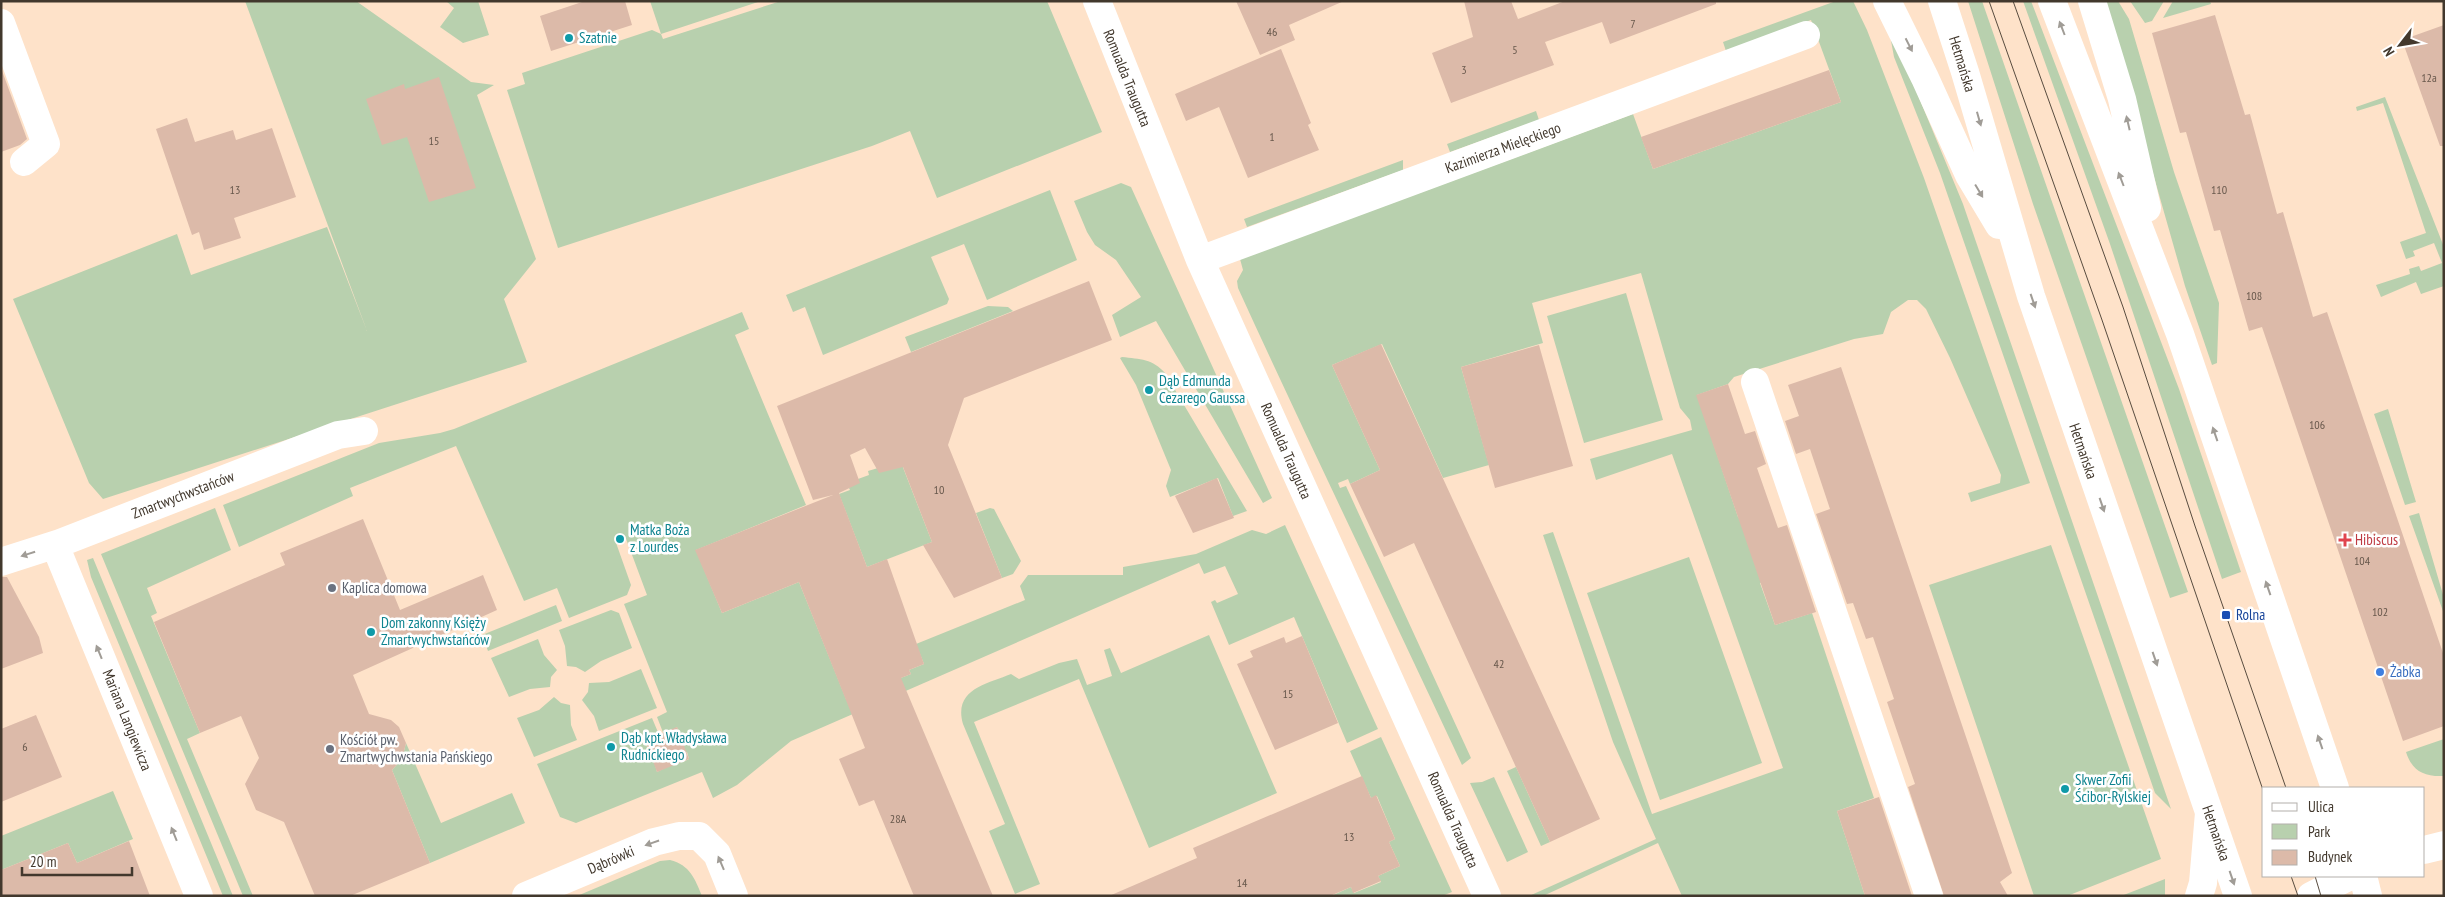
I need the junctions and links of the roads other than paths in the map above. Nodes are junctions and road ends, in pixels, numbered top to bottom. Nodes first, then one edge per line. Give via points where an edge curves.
1 (1097, 1) edge
2 (1887, 1) edge
3 (1942, 1) edge
4 (2052, 1) edge
5 (2092, 1) edge
6 (1, 23) edge
7 (1806, 35) dead end
8 (24, 162) dead end
9 (2017, 255) junction
10 (1200, 260) junction
11 (2170, 307) junction
12 (1754, 382) dead end
13 (364, 431) dead end
14 (55, 545) junction
15 (1, 562) edge
16 (2335, 787) edge
17 (2210, 813) junction
18 (2444, 845) edge
19 (2425, 850) edge
20 (2348, 877) edge
21 (2363, 877) edge
22 (199, 896) edge
23 (526, 896) edge
24 (734, 896) edge
25 (1487, 896) edge
26 (1929, 896) edge
27 (2199, 896) edge
28 (2238, 896) edge
29 (2312, 896) edge
30 (2368, 896) edge

1 - 10 street, Romualda Traugutta
2 -> 9 street via 1969,175
3 -> 9 street, Hetmańska
11 -> 4 street
11 -> 5 street via 2122,99
6 - 8 street via 46,144
7 - 10 street, Kazimierza Mielęckiego
9 -> 17 street, Hetmańska
10 - 25 street, Romualda Traugutta
16 -> 11 street
12 - 26 street
13 - 14 street, Zmartwychwstańców via 338,435
14 -> 15 street, Zmartwychwstańców
22 -> 14 street, Mariana Langiewicza
17 - 27 street
17 -> 28 street, Hetmańska
18 - 19 street
20 - 29 street
21 - 30 street
24 -> 23 street, Dąbrówki via 717,854 700,836 679,836 654,842

